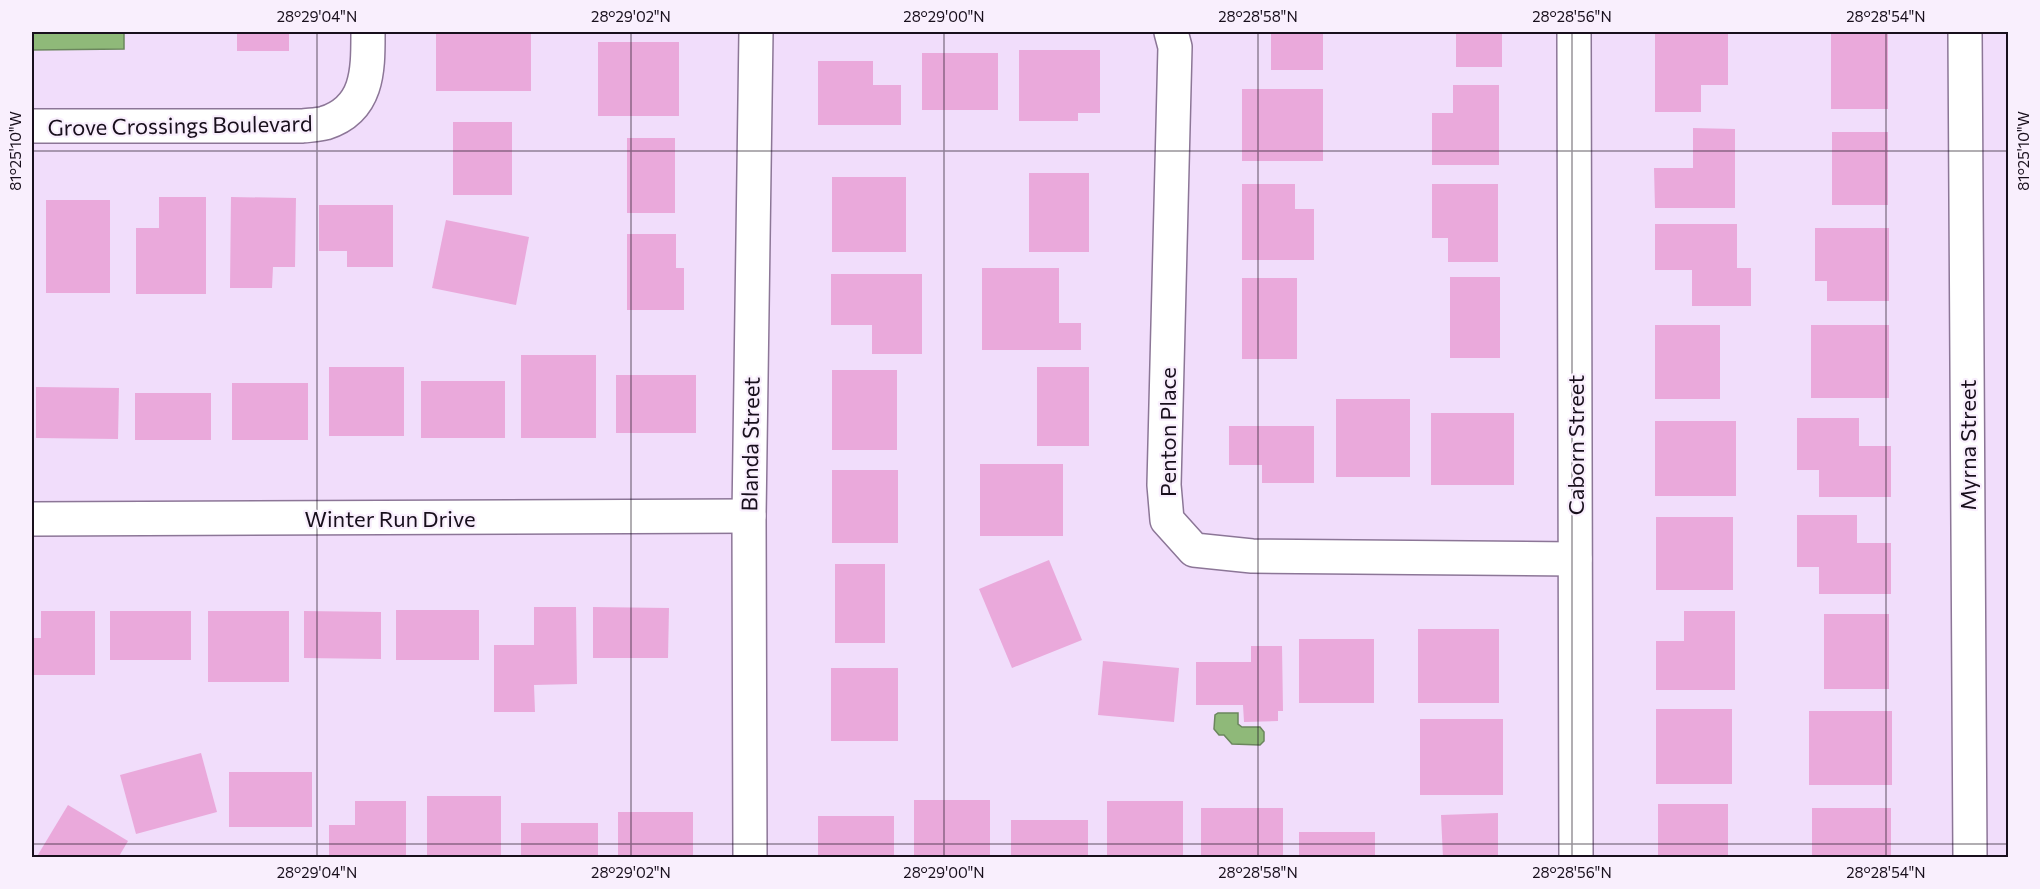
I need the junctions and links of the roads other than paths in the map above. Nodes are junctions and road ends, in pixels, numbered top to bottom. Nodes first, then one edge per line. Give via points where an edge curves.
1 (368, 32) edge
2 (756, 32) edge
3 (1172, 32) edge
4 (1574, 32) edge
5 (1965, 32) edge
6 (32, 126) edge
7 (749, 516) junction
8 (32, 519) edge
9 (1575, 559) junction
10 (750, 858) edge
11 (1576, 858) edge
12 (1970, 858) edge

1 - 6 street, Grove Crossings Boulevard via 365,85 346,113 325,123
2 - 7 street, Blanda Street
3 - 9 street, Penton Place via 1175,47 1164,485 1167,520 1194,550 1251,556
4 - 9 street, Caborn Street
5 - 12 street, Myrna Street
7 - 8 street, Winter Run Drive
7 - 10 street, Blanda Street
9 - 11 street, Caborn Street

